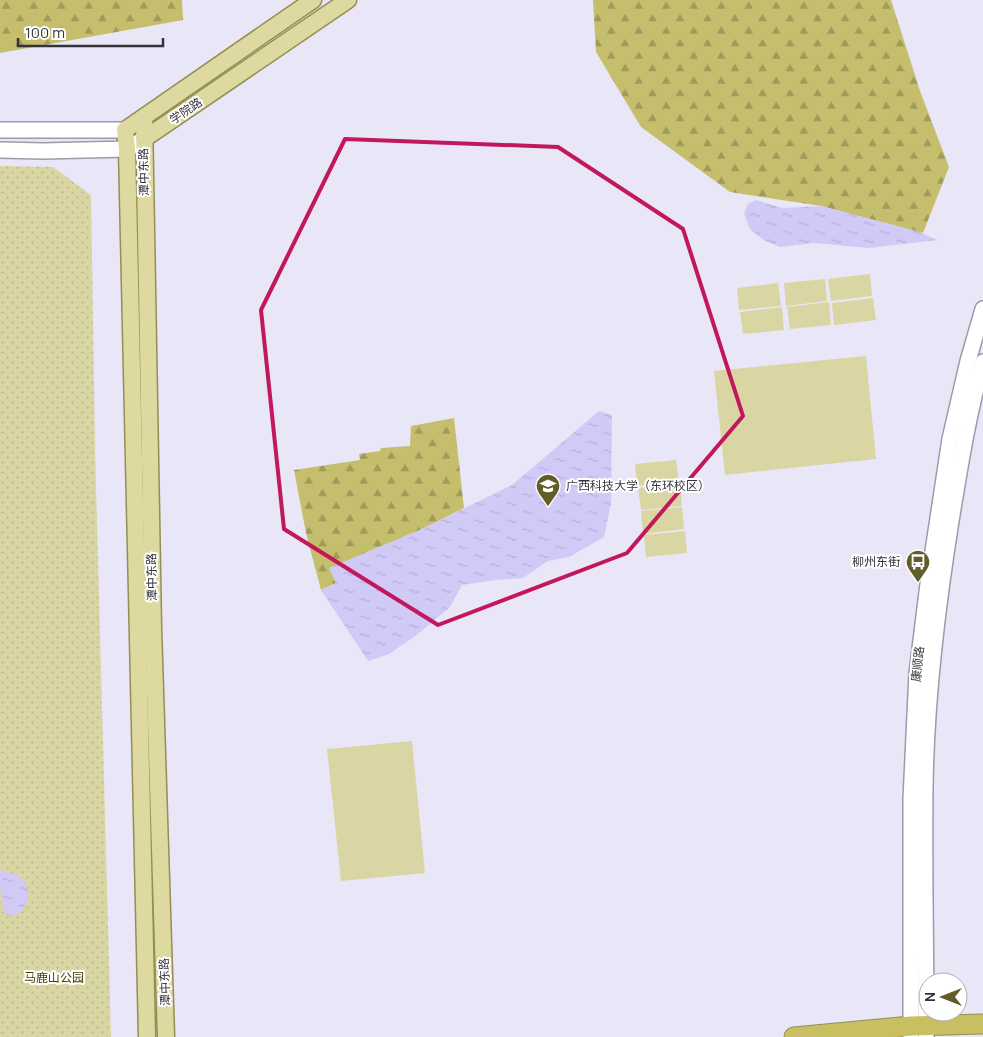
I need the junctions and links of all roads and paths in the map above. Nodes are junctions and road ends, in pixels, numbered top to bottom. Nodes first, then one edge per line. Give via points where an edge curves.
1 (313, 0) edge
2 (348, 0) edge
3 (144, 117) junction
4 (0, 130) edge
5 (125, 130) junction
6 (144, 139) junction
7 (127, 149) junction
8 (0, 150) edge
9 (983, 309) edge
10 (983, 362) edge
11 (983, 1024) edge
12 (918, 1031) edge
13 (147, 1037) edge
14 (166, 1037) edge
15 (794, 1037) edge

1 - 3 main road, 学院路
2 - 6 main road, 学院路
3 - 5 main road, 学院路
3 - 6 main road, 潭中东路
4 - 5 main road
5 - 7 main road, 潭中东路
6 - 7 main road, 学院路
6 - 14 main road, 潭中东路 via 153,638
7 - 8 main road, 学院路
7 - 13 main road, 潭中东路
9 - 12 main road, 康顺路 via 950,439 917,672 911,799
10 - 12 main road, 康顺路 via 959,470 932,673 925,786
11 - 12 highway
12 - 15 highway

